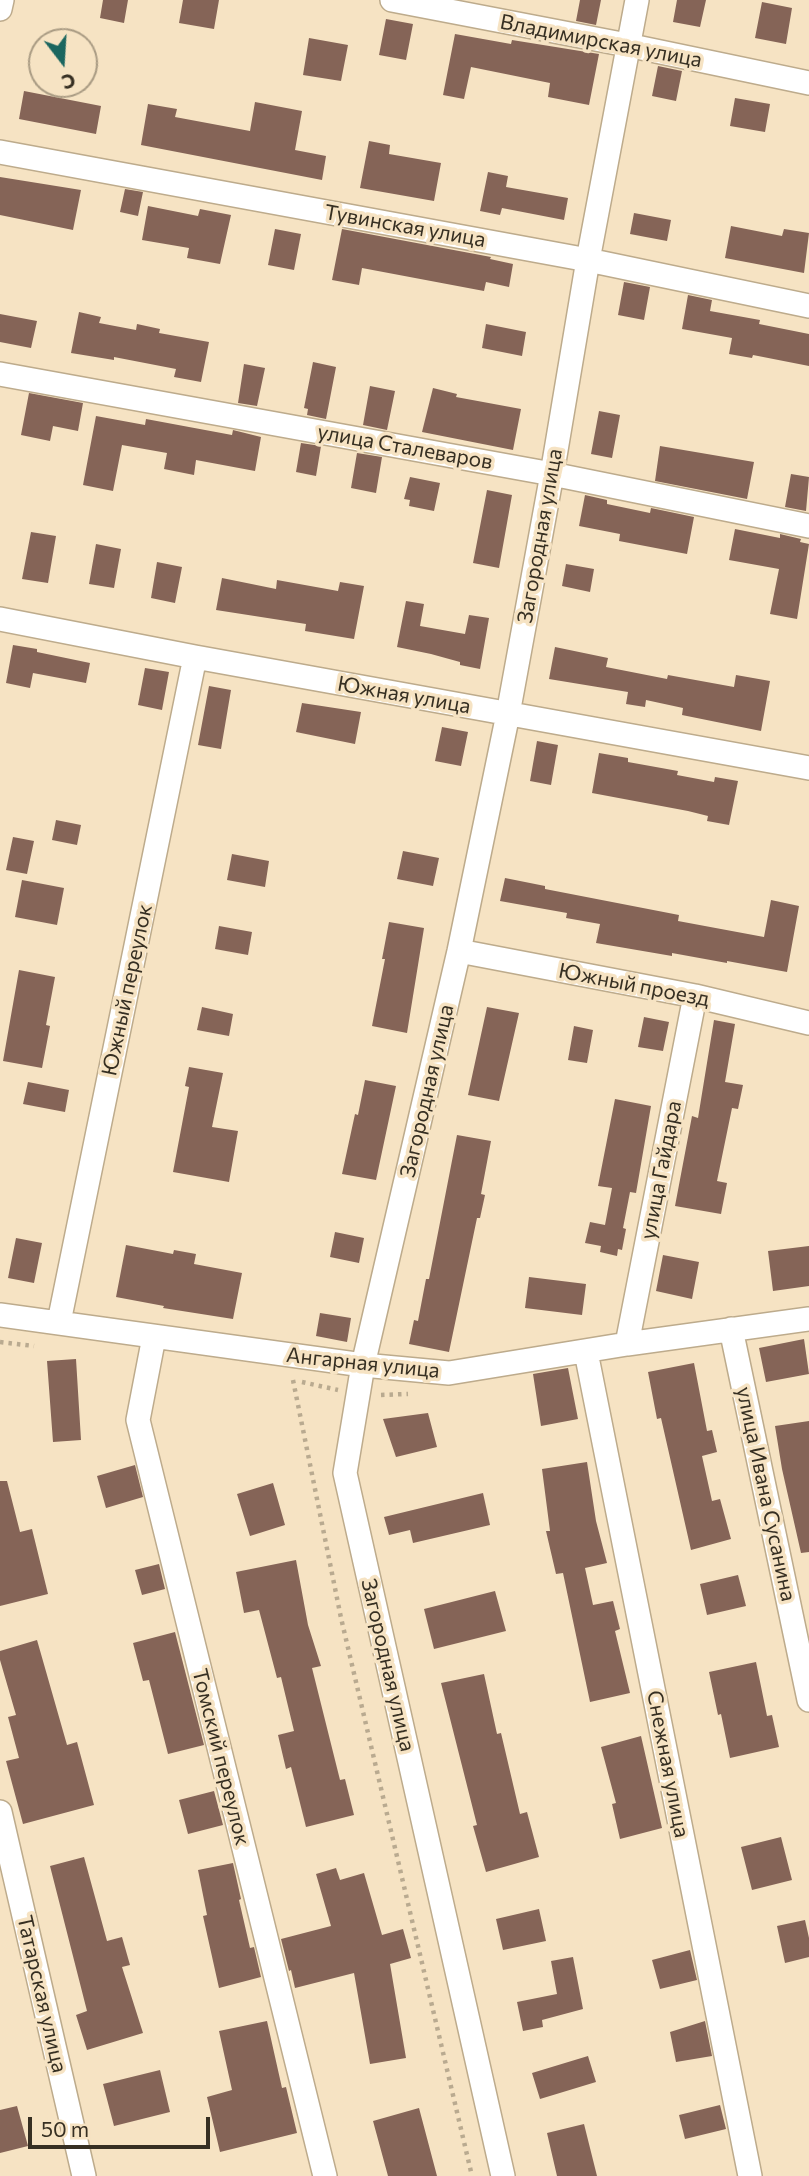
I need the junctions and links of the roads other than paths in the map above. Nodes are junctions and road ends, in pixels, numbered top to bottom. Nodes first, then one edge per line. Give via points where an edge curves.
1 (2, 0) edge
2 (392, 0) edge
3 (637, 0) edge
4 (0, 9) edge
5 (627, 45) junction
6 (809, 83) edge
7 (0, 152) edge
8 (588, 260) junction
9 (809, 306) edge
10 (0, 374) edge
11 (552, 474) junction
12 (809, 526) edge
13 (0, 619) edge
14 (195, 657) junction
15 (508, 714) junction
16 (809, 768) edge
17 (459, 951) junction
18 (695, 996) junction
19 (809, 1023) edge
20 (0, 1314) edge
21 (809, 1319) edge
22 (59, 1322) junction
23 (731, 1329) junction
24 (154, 1337) junction
25 (627, 1345) junction
26 (586, 1352) junction
27 (363, 1365) junction
28 (809, 1700) edge
29 (0, 1812) edge
30 (84, 2176) edge
31 (326, 2176) edge
32 (503, 2176) edge
33 (750, 2176) edge

1 - 4 street
2 - 5 street, Владимирская улица
3 - 5 street, Загородная улица
5 - 6 street, Владимирская улица
5 - 8 street, Загородная улица
7 - 8 street, Тувинская улица
8 - 9 street, Тувинская улица
8 - 11 street, Загородная улица
10 - 11 street, улица Сталеваров
11 - 12 street, улица Сталеваров
11 - 15 street, Загородная улица
13 - 14 street, Южная улица
14 - 15 street, Южная улица
14 - 22 street, Южный переулок
15 - 16 street, Южная улица
15 - 17 street, Загородная улица
17 - 18 street, Южный проезд
17 - 27 street, Загородная улица
18 - 19 street, Южный проезд
18 - 25 street, улица Гайдара
20 - 22 street, Ангарная улица
21 - 23 street, Ангарная улица
22 - 24 street, Ангарная улица
23 - 25 street, Ангарная улица
23 - 28 street, улица Ивана Сусанина
24 - 27 street, Ангарная улица
24 - 31 street, Томский переулок via 138,1420
25 - 26 street, Ангарная улица
26 - 27 street, Ангарная улица via 449,1373
26 - 33 street, Снежная улица
27 - 32 street, Загородная улица via 345,1473
29 - 30 street, Татарская улица

